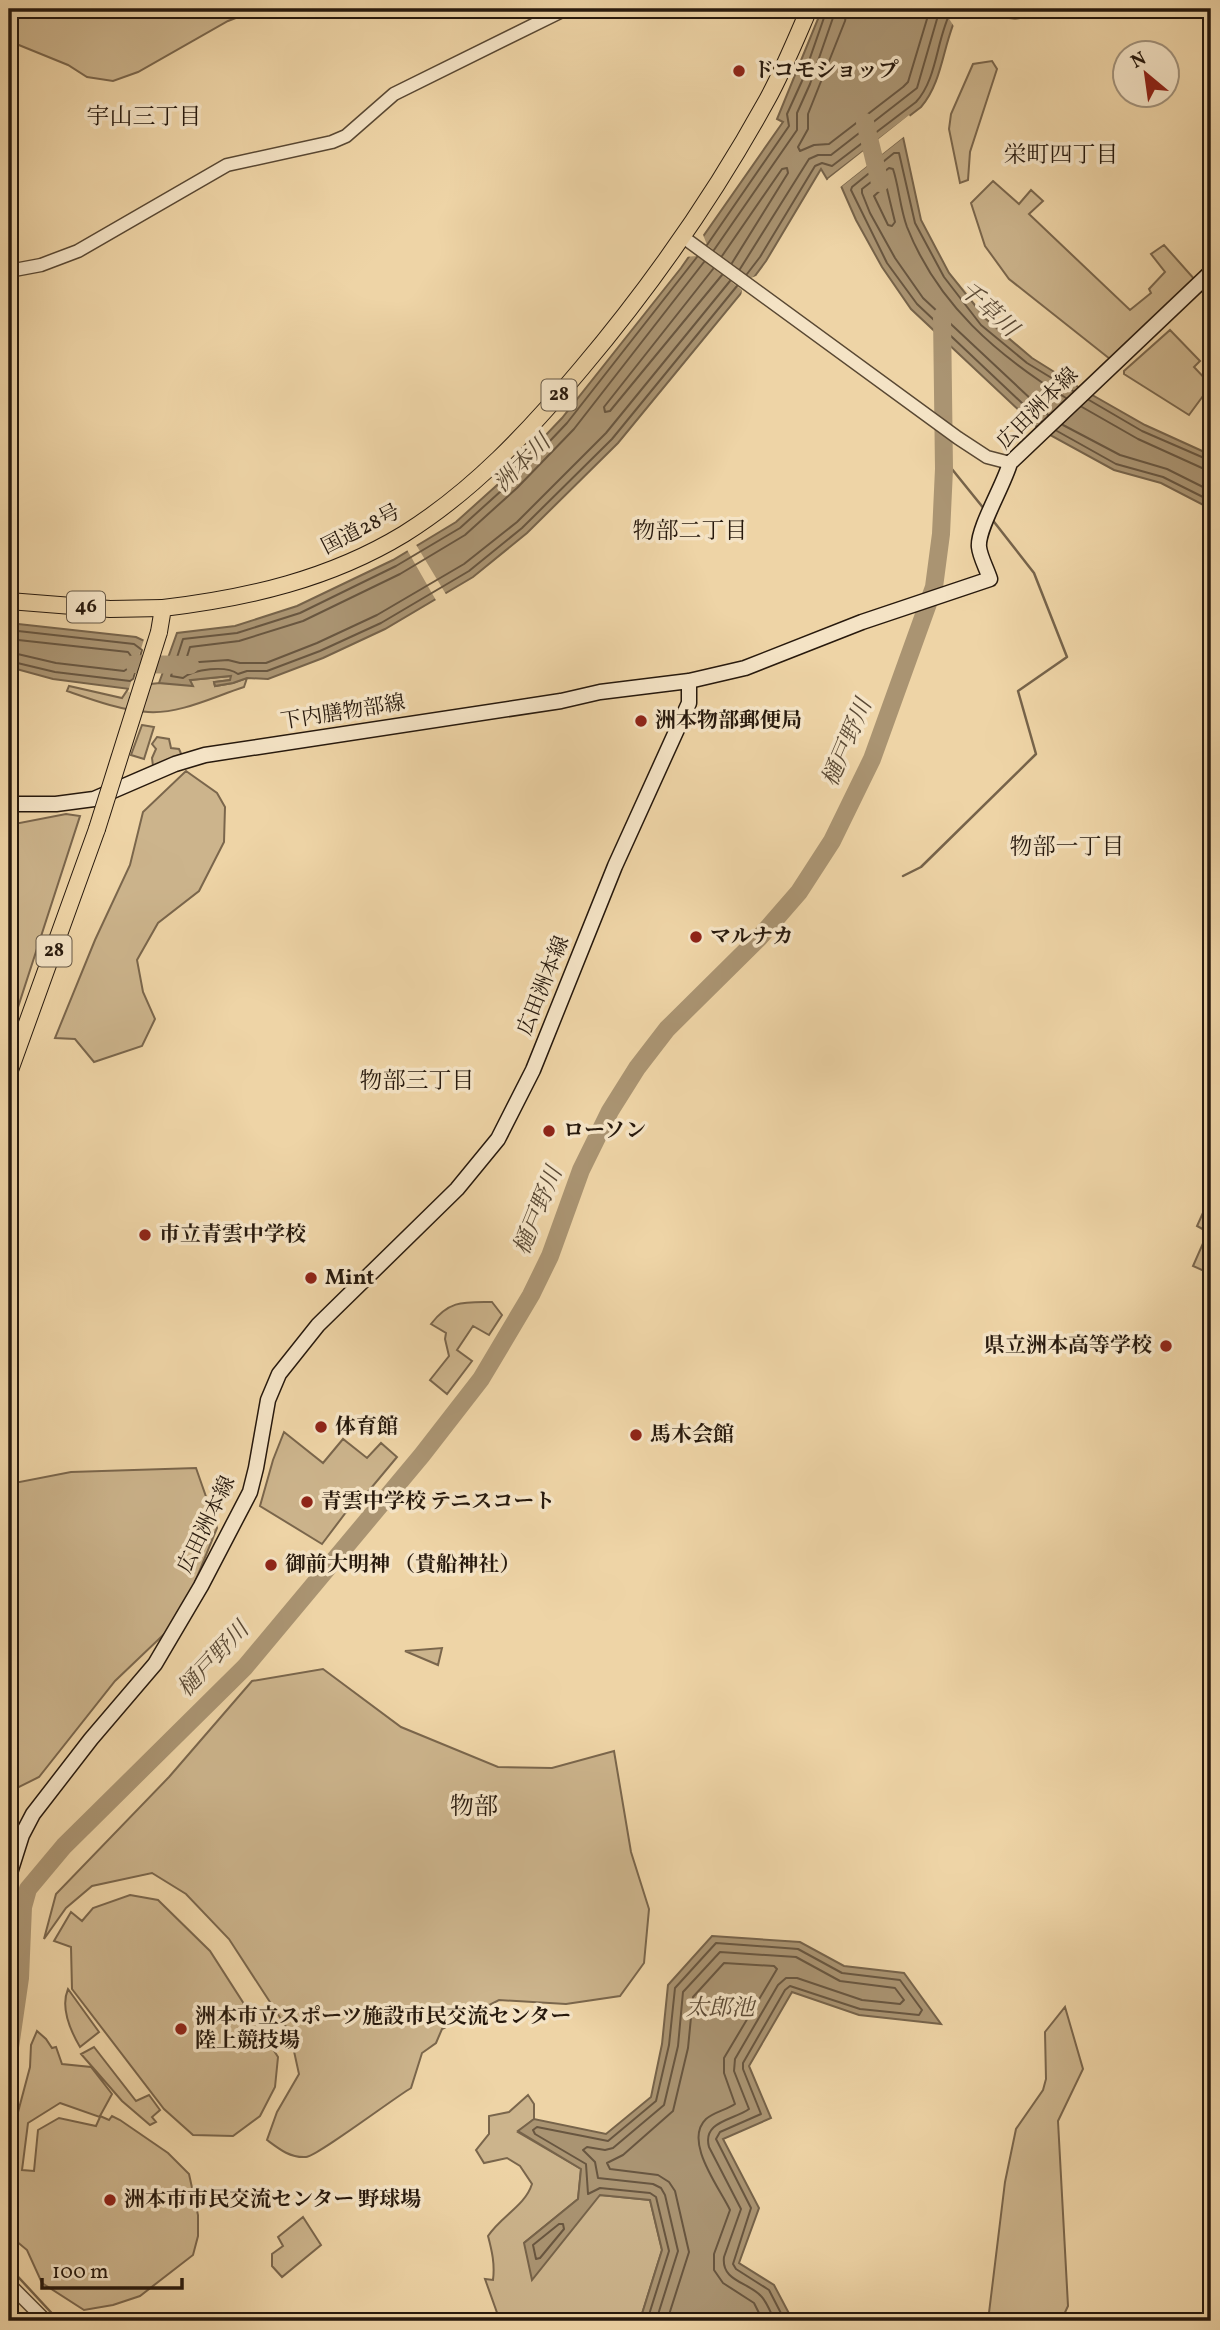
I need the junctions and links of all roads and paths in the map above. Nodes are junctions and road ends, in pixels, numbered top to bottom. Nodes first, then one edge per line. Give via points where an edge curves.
1 (566, 9) edge
2 (809, 9) edge
3 (982, 9) edge
4 (1042, 9) edge
5 (683, 237) junction
6 (9, 271) edge
7 (1211, 272) edge
8 (1010, 463) junction
9 (9, 600) edge
10 (163, 608) junction
11 (689, 681) junction
12 (9, 804) edge
13 (9, 1073) edge
14 (9, 1876) edge
15 (9, 2284) edge
16 (46, 2321) edge

1 - 6 street via 394,94 346,136 322,146 228,165 78,251
2 - 5 main road, 国道28号 / 28 via 768,98
3 - 4 street
5 - 8 street via 958,438 988,457
5 - 10 main road, 国道28号 / 28 via 560,394 481,477 441,508 368,553 298,582 219,601
7 - 8 main road, 広田洲本線
8 - 11 main road, 広田洲本線 via 981,532 979,547 990,579 746,668
9 - 10 main road, 46 via 110,609
10 - 13 main road, 28, bridge via 97,829
11 - 12 main road, 下内膳物部線 via 205,755 94,799
11 - 14 main road, 広田洲本線 via 688,703 615,866 533,1070 498,1139 457,1189 318,1325 279,1374 268,1400 250,1492 201,1586 155,1664 33,1814
15 - 16 street

